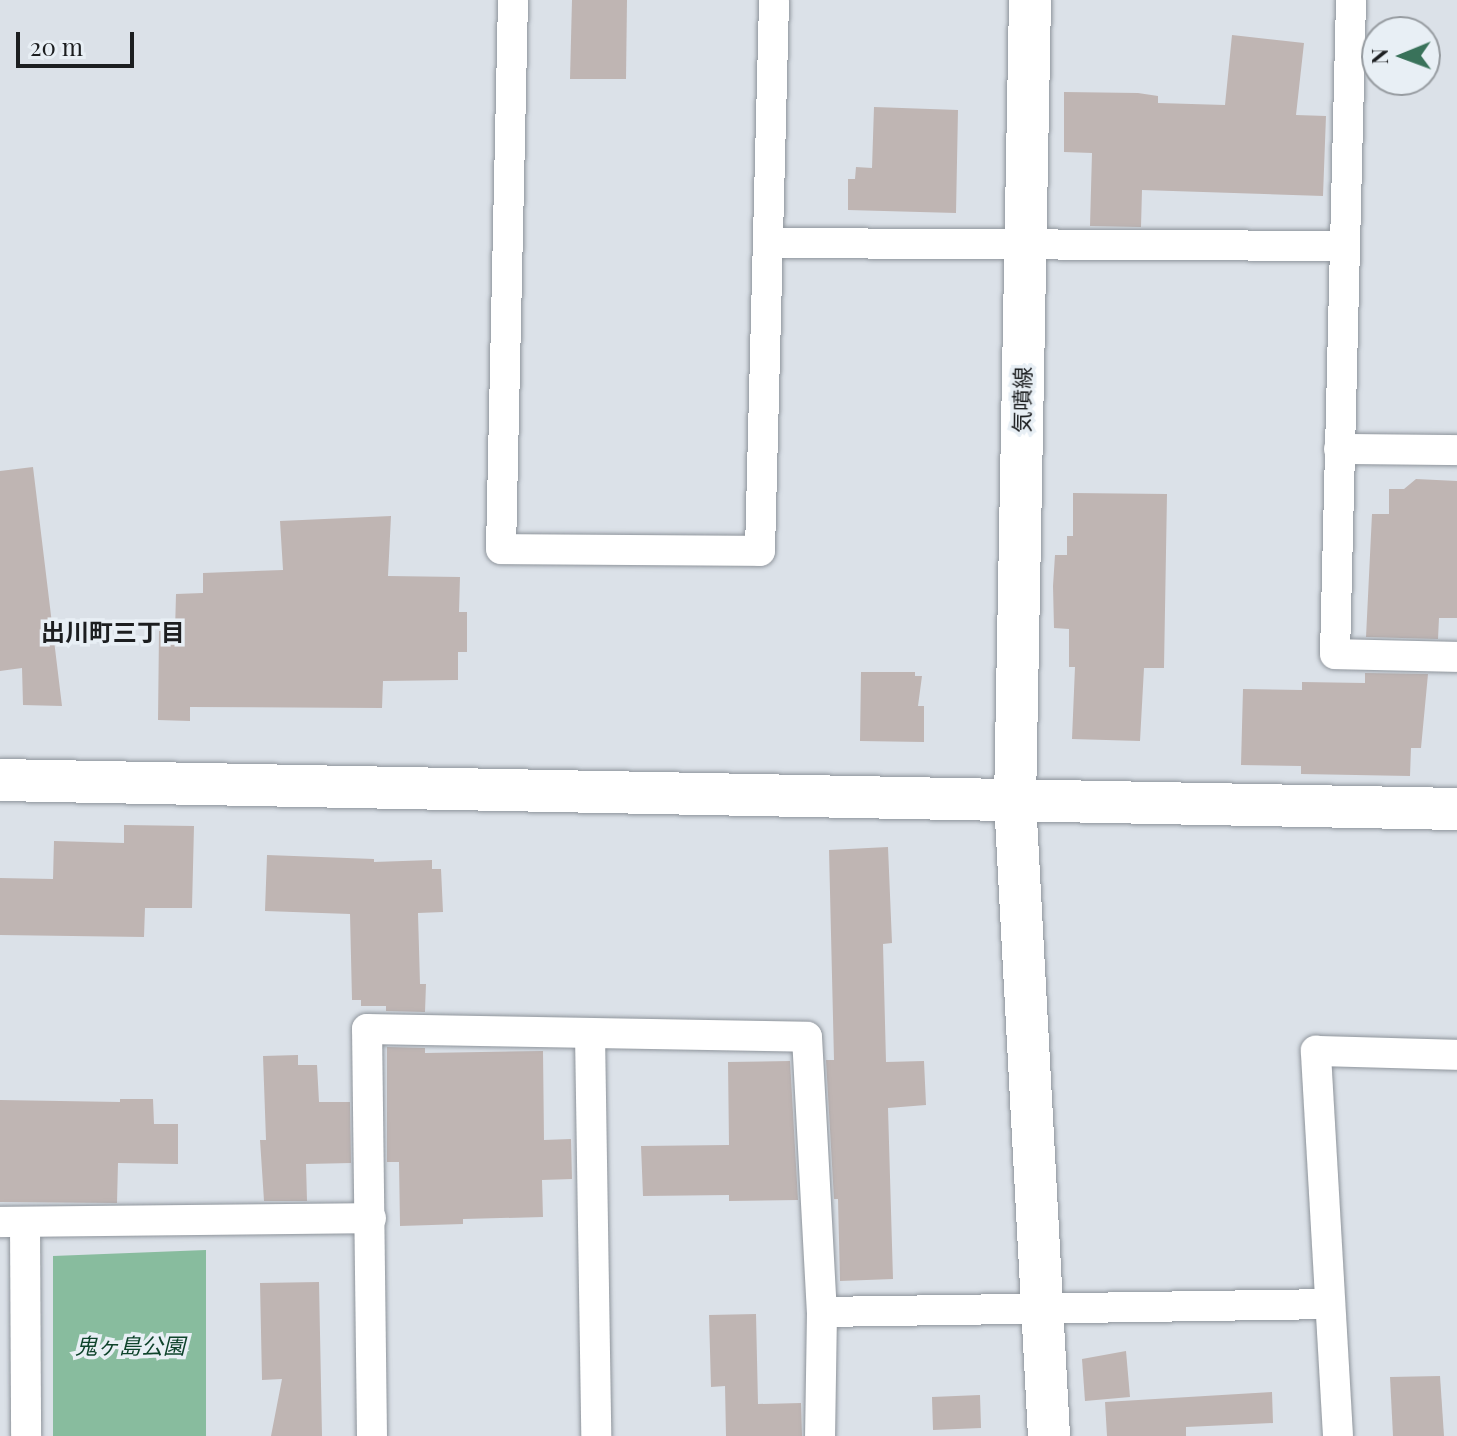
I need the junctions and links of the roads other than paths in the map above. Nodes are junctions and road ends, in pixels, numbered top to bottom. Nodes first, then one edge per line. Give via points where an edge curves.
1 (513, 0) edge
2 (774, 0) edge
3 (1030, 0) edge
4 (1351, 0) edge
5 (1024, 242) junction
6 (770, 243) junction
7 (1345, 246) junction
8 (1339, 449) junction
9 (1457, 450) edge
10 (1457, 657) edge
11 (0, 780) edge
12 (1015, 800) junction
13 (1457, 809) edge
14 (590, 1034) junction
15 (1457, 1055) edge
16 (371, 1218) junction
17 (13, 1222) edge
18 (1330, 1304) junction
19 (1041, 1310) junction
20 (822, 1312) junction
21 (26, 1436) edge
22 (372, 1436) edge
23 (596, 1436) edge
24 (820, 1436) edge
25 (1049, 1436) edge
26 (1338, 1436) edge

1 - 6 street via 501,549 760,551
2 - 6 street
3 - 5 street, 気噴線
4 - 7 street
5 - 6 street
5 - 7 street
5 - 12 street, 気噴線
7 - 8 street
8 - 9 street
8 - 10 street via 1335,654
11 - 12 street
12 - 13 street
12 - 19 street, 気噴線
14 - 16 street via 367,1029
14 - 20 street via 807,1037
14 - 23 street
15 - 18 street via 1316,1051
16 - 17 street
16 - 22 street
17 - 21 street
18 - 19 street
18 - 26 street
19 - 20 street
19 - 25 street, 気噴線
20 - 24 street

